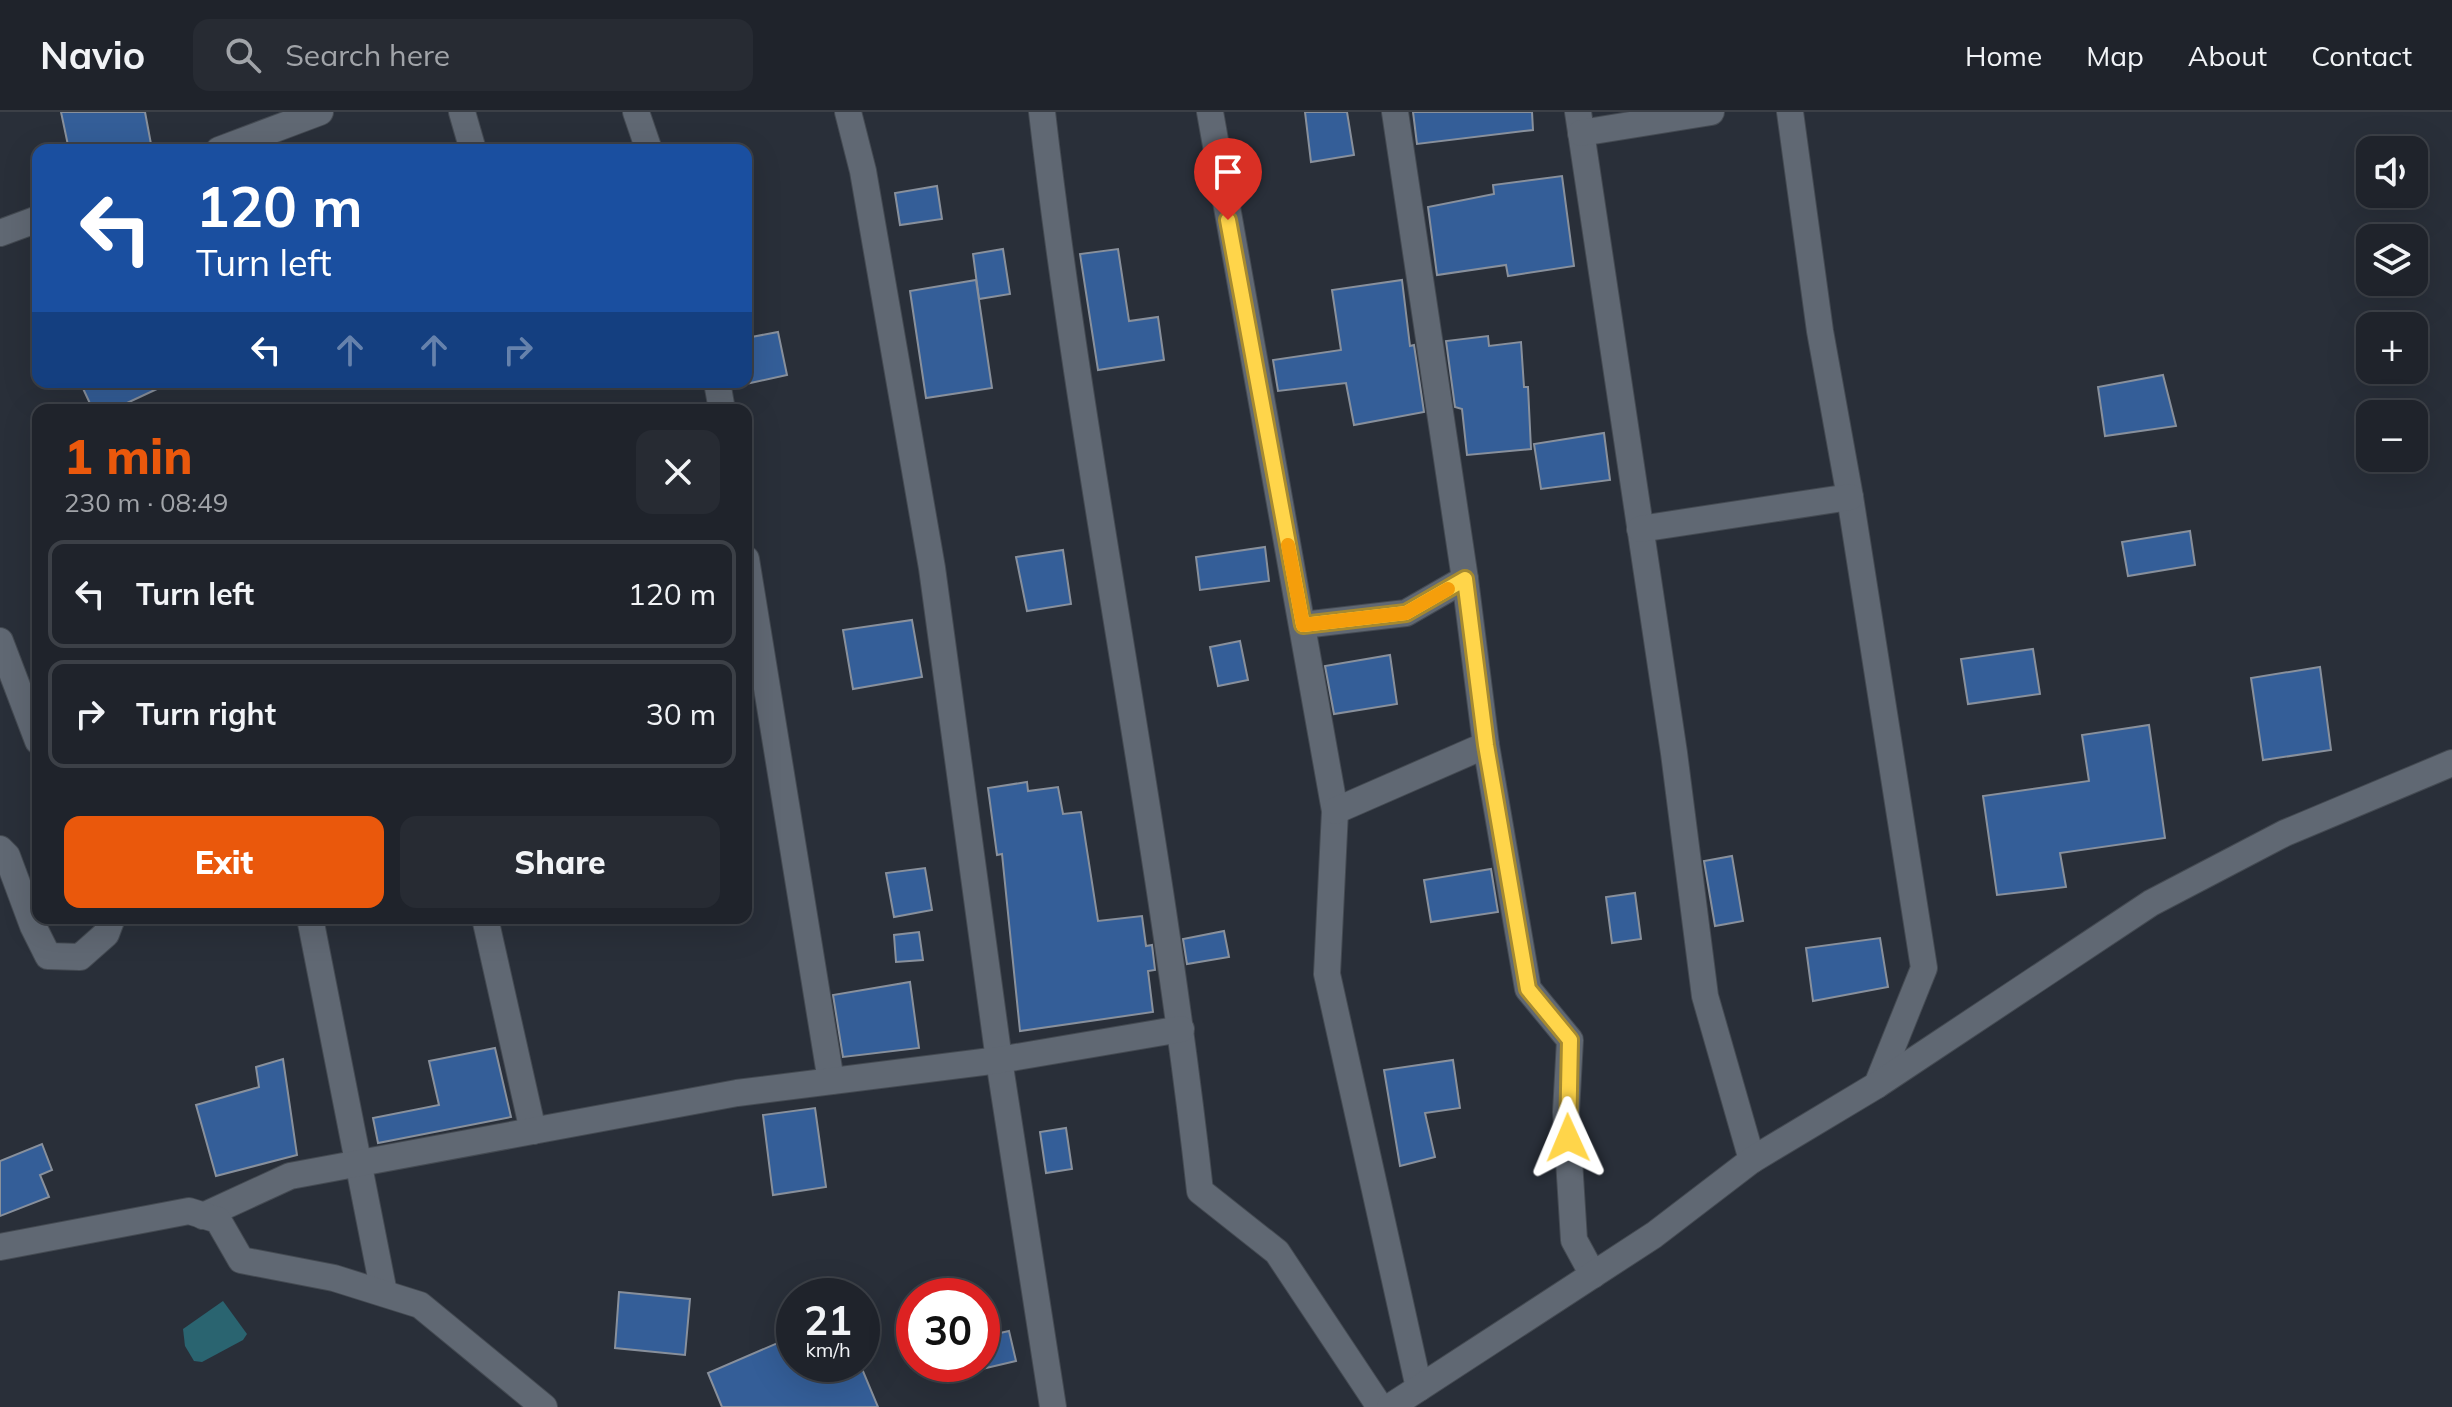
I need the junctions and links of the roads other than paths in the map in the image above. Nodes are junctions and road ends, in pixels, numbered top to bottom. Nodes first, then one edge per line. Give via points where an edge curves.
1 (320, 112) edge
2 (462, 112) edge
3 (636, 112) edge
4 (848, 112) edge
5 (1042, 112) edge
6 (1210, 112) edge
7 (1395, 112) edge
8 (1711, 112) edge
9 (1790, 112) edge
10 (1579, 122) edge
11 (242, 144) edge
12 (471, 144) edge
13 (647, 144) edge
14 (32, 221) edge
15 (0, 233) edge
16 (1850, 497) junction
17 (1640, 529) junction
18 (1465, 579) junction
19 (752, 596) edge
20 (1303, 625) junction
21 (0, 641) edge
22 (32, 725) edge
23 (1486, 745) junction
24 (2452, 763) edge
25 (1335, 811) junction
26 (0, 849) edge
27 (32, 923) edge
28 (32, 924) edge
29 (110, 924) edge
30 (311, 924) edge
31 (486, 924) edge
32 (1181, 1029) junction
33 (999, 1060) junction
34 (831, 1081) junction
35 (1877, 1085) junction
36 (533, 1131) junction
37 (1752, 1160) junction
38 (361, 1163) junction
39 (203, 1216) junction
40 (0, 1247) edge
41 (1593, 1275) junction
42 (384, 1293) junction
43 (1419, 1388) junction
44 (544, 1407) edge
45 (1053, 1407) edge
46 (1380, 1407) edge
47 (1390, 1407) edge

1 - 11 street
2 - 12 street
3 - 13 street
4 - 33 street via 863,171 932,568
5 - 32 street via 1075,359
6 - 20 street
7 - 18 street
8 - 10 street
9 - 16 street via 1820,331
10 - 17 street
14 - 15 street
16 - 17 street
16 - 35 street via 1924,968
17 - 37 street via 1705,996
18 - 20 street via 1406,613
18 - 23 street
19 - 34 street
20 - 25 street
21 - 22 street
23 - 25 street
23 - 41 street via 1528,989 1570,1040 1566,1112 1574,1240
24 - 35 street via 2285,833 2151,903
25 - 43 street via 1327,974
26 - 27 street
28 - 29 street via 48,956 80,957
30 - 38 street
31 - 36 street
32 - 33 street
32 - 46 street via 1200,1191 1277,1252
33 - 34 street
33 - 45 street
34 - 36 street
35 - 37 street
36 - 38 street
37 - 41 street
38 - 39 street via 290,1176
38 - 42 street
39 - 40 street via 189,1211
39 - 42 street via 218,1220 241,1260
41 - 43 street
42 - 44 street via 420,1305
43 - 47 street

